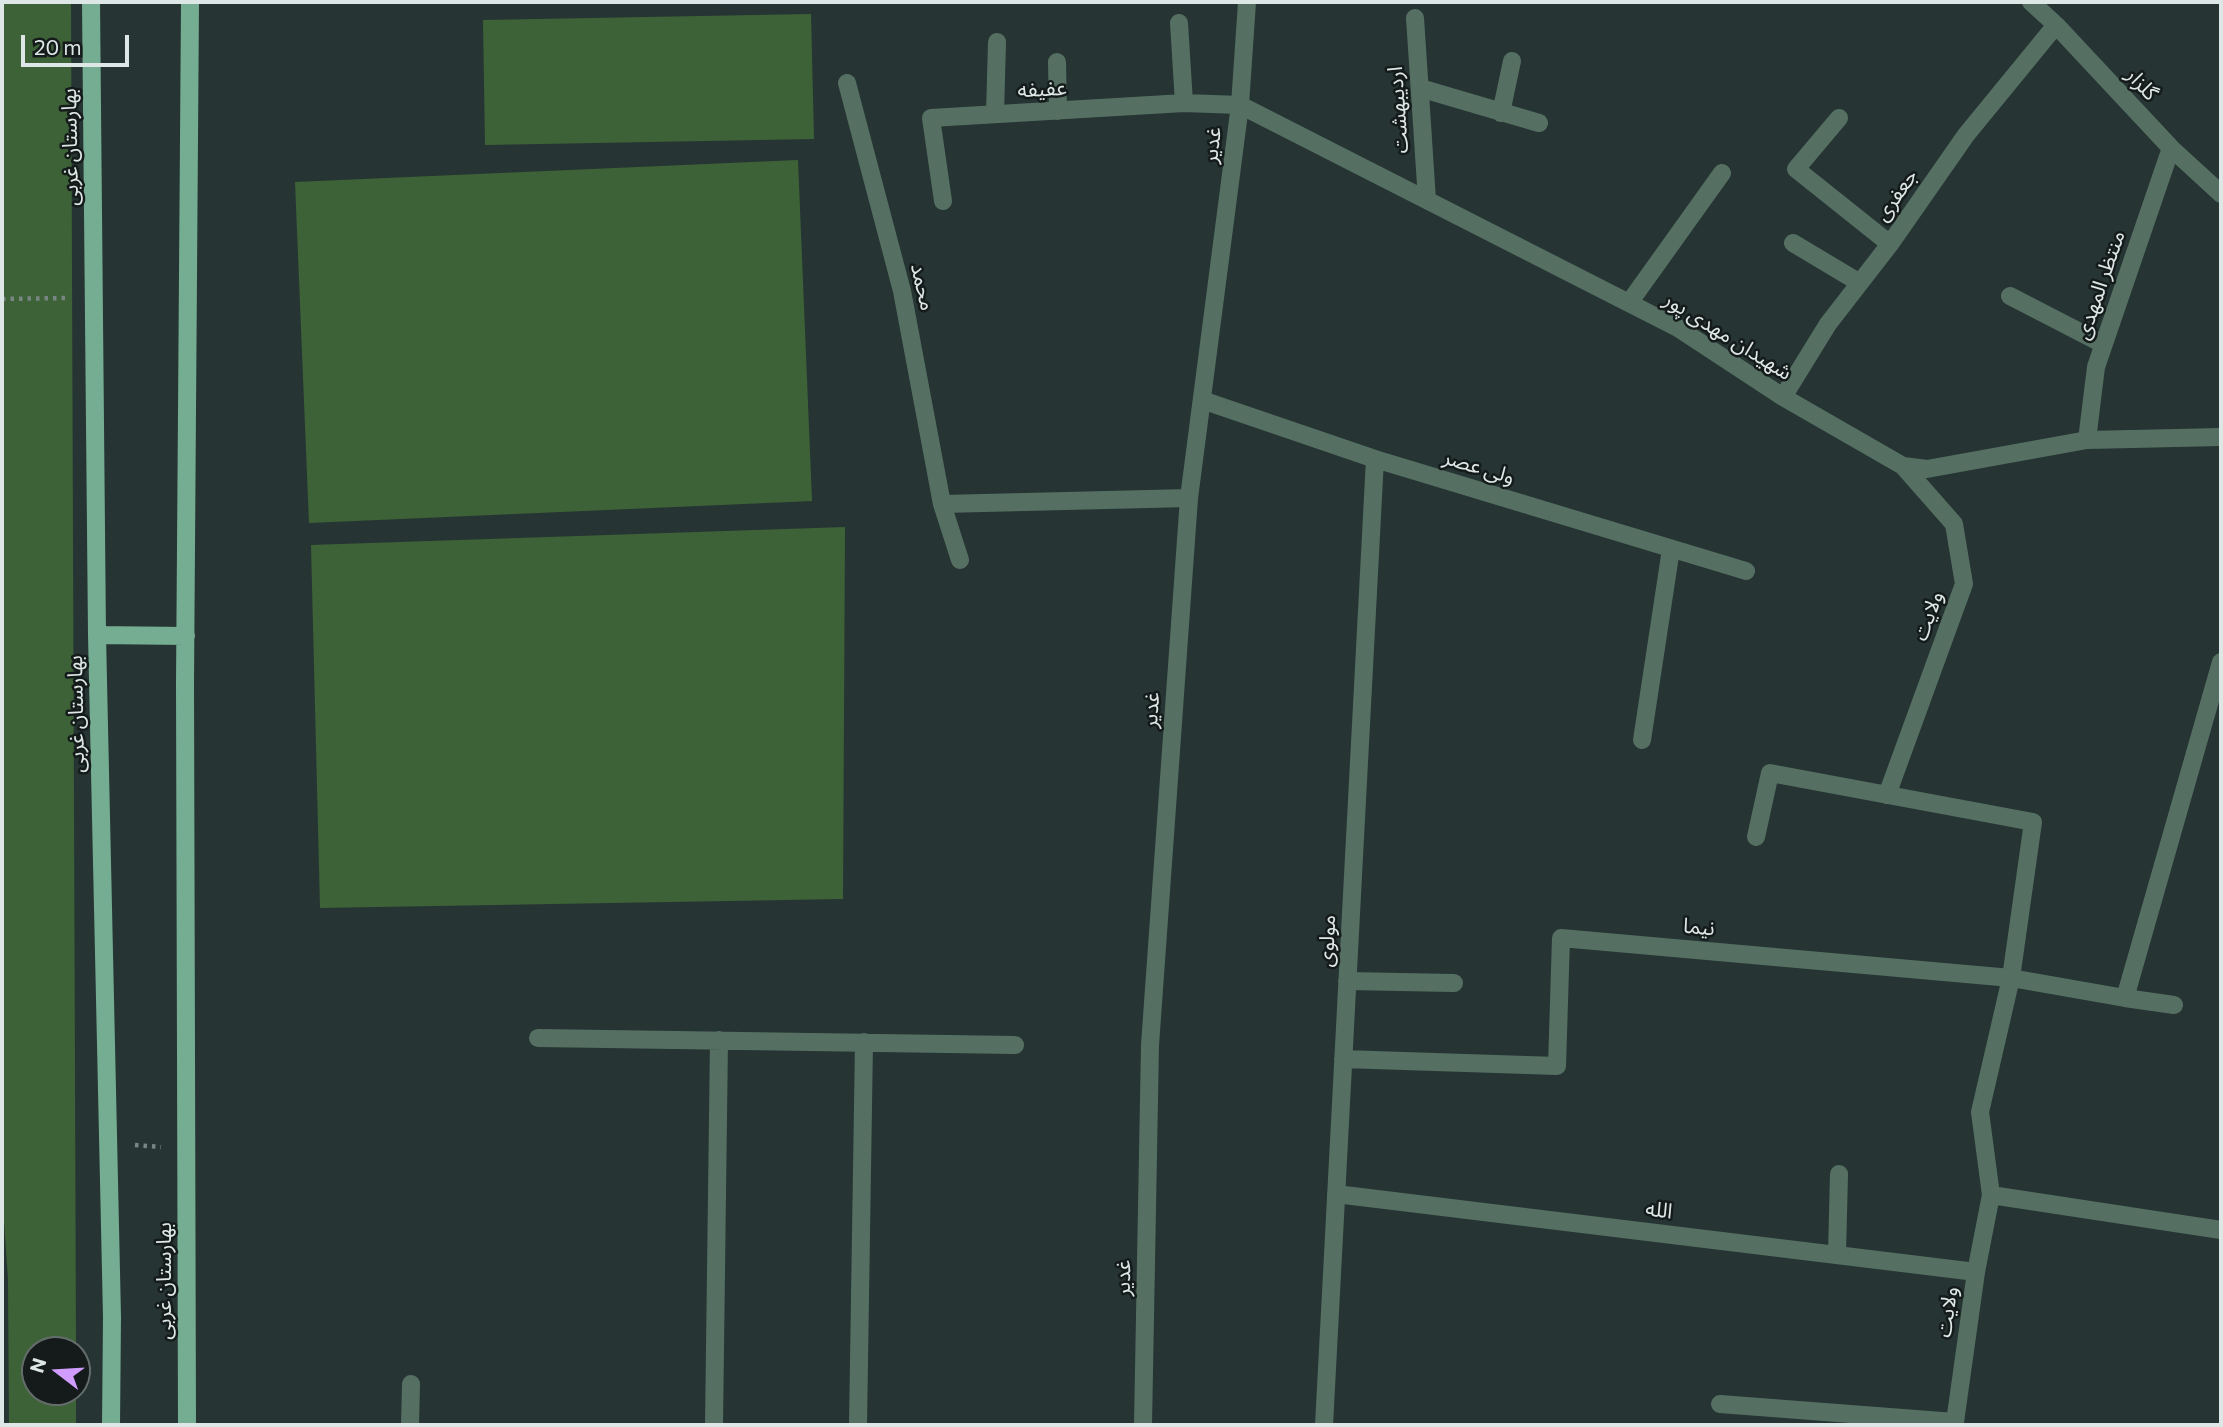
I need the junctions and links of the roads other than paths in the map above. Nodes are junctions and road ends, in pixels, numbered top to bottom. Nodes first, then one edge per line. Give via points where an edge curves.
1 (91, 2) edge
2 (191, 2) edge
3 (1247, 2) edge
4 (2031, 2) edge
5 (1415, 18) dead end
6 (1179, 23) dead end
7 (2056, 25) junction
8 (998, 41) dead end
9 (1512, 61) dead end
10 (1056, 62) dead end
11 (846, 83) dead end
12 (1420, 88) junction
13 (1184, 103) junction
14 (1240, 105) junction
15 (1058, 111) junction
16 (1501, 113) junction
17 (995, 114) junction
18 (1839, 118) dead end
19 (1539, 124) dead end
20 (2171, 148) junction
21 (1721, 173) dead end
22 (2221, 194) edge
23 (1427, 200) junction
24 (943, 201) dead end
25 (1793, 243) dead end
26 (1890, 244) junction
27 (1860, 283) junction
28 (2010, 296) dead end
29 (1629, 303) junction
30 (2103, 344) junction
31 (1783, 397) junction
32 (1202, 400) junction
33 (2221, 437) edge
34 (2087, 440) junction
35 (1375, 460) junction
36 (1903, 466) junction
37 (1189, 498) junction
38 (942, 504) junction
39 (1671, 549) junction
40 (960, 560) dead end
41 (1746, 571) dead end
42 (97, 635) junction
43 (186, 636) junction
44 (2221, 662) edge
45 (1642, 740) dead end
46 (1887, 795) junction
47 (1756, 837) dead end
48 (2011, 978) junction
49 (1347, 981) junction
50 (1454, 983) dead end
51 (2125, 998) junction
52 (2174, 1005) dead end
53 (538, 1038) dead end
54 (719, 1040) junction
55 (864, 1042) junction
56 (1015, 1045) dead end
57 (1343, 1059) junction
58 (1839, 1174) dead end
59 (1336, 1194) junction
60 (1991, 1195) junction
61 (2221, 1230) edge
62 (1838, 1255) junction
63 (1976, 1272) junction
64 (411, 1384) dead end
65 (1720, 1404) dead end
66 (111, 1425) edge
67 (187, 1425) edge
68 (410, 1425) edge
69 (714, 1425) edge
70 (858, 1425) edge
71 (1143, 1425) edge
72 (1324, 1425) edge

1 - 42 main road, بهارستان غربی
2 - 43 main road, بهارستان غربی
3 - 14 street, غدیر
4 - 7 street, گلزار
5 - 12 street, اردیبهشت
6 - 13 street
7 - 20 street, گلزار
7 - 26 street, جعفری via 1966,135
8 - 17 street
9 - 16 street
10 - 15 street
11 - 38 street, محمد via 902,291
12 - 16 street
12 - 23 street, اردیبهشت
13 - 14 street, عفیفه
13 - 15 street, عفیفه
14 - 23 street, شهیدان مهدی پور
14 - 32 street, غدیر
15 - 17 street, عفیفه
16 - 19 street
17 - 24 street, عفیفه via 931,118
18 - 26 street via 1796,169
20 - 22 street, گلزار
20 - 30 street, منتظر المهدی
21 - 29 street
23 - 29 street, شهیدان مهدی پور
25 - 27 street
26 - 27 street, جعفری
27 - 31 street, جعفری via 1828,324
28 - 30 street
29 - 31 street, شهیدان مهدی پور via 1678,328
30 - 34 street, منتظر المهدی
31 - 36 street, شهیدان مهدی پور
32 - 35 street, ولی عصر
32 - 37 street, غدیر
33 - 34 street, شهیدان مهدی پور
34 - 36 street, شهیدان مهدی پور via 1927,469
35 - 39 street, ولی عصر
35 - 49 street, مولوی
36 - 46 street, ولایت via 1955,524 1965,584
37 - 38 street
37 - 71 street, غدیر via 1150,1045
38 - 40 street, محمد
39 - 41 street, ولی عصر
39 - 45 street
42 - 43 main road
42 - 66 main road, بهارستان غربی
43 - 67 main road, بهارستان غربی
44 - 51 street
46 - 47 street via 1770,773
46 - 48 street, ولایت via 2033,822
48 - 51 street, نیما
48 - 57 street, نیما via 1561,938 1557,1066
48 - 60 street, ولایت via 1980,1112
49 - 50 street
49 - 57 street, مولوی
51 - 52 street, نیما
53 - 54 street
54 - 55 street
54 - 69 street
55 - 56 street
55 - 70 street
57 - 59 street, مولوی
58 - 62 street
59 - 62 street, الله
59 - 72 street, مولوی
60 - 61 street
60 - 63 street, ولایت
62 - 63 street, الله
63 - 65 street, ولایت via 1955,1422
64 - 68 street

